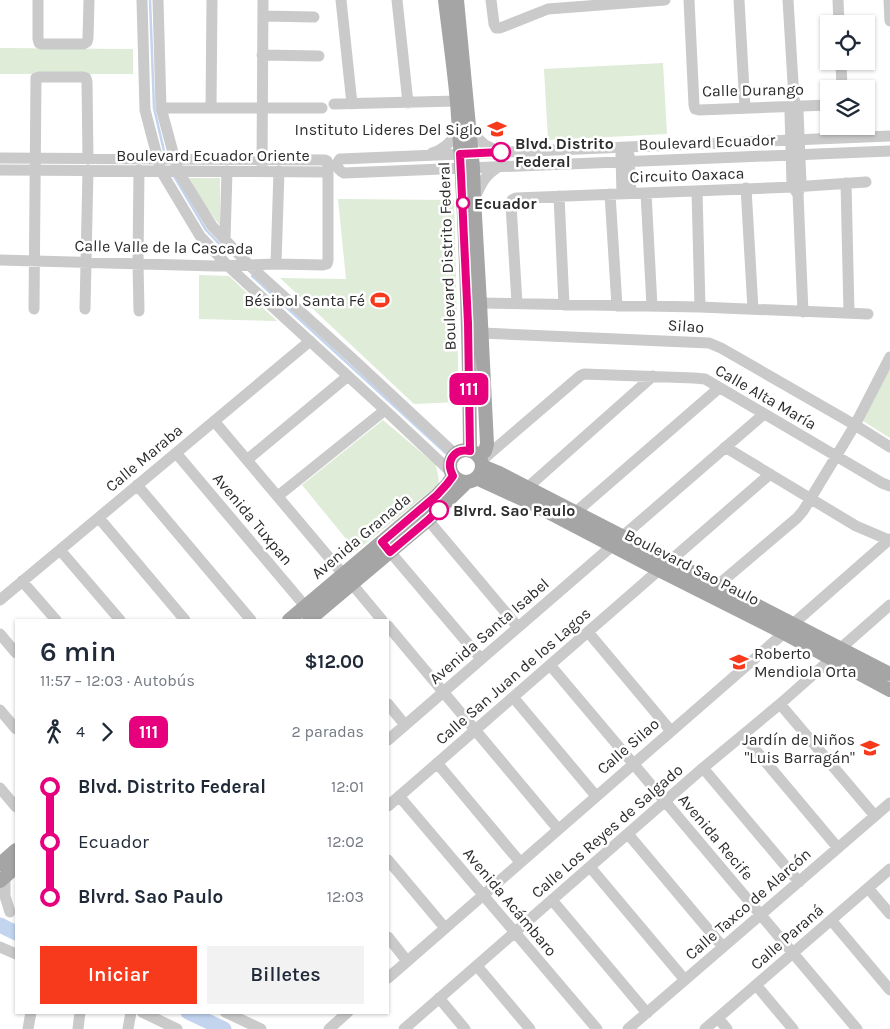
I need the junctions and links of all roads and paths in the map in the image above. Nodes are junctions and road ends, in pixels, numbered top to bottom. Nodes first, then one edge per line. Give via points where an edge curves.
1 (38, 0) edge
2 (89, 0) edge
3 (142, 0) edge
4 (158, 0) edge
5 (212, 0) edge
6 (263, 0) edge
7 (341, 0) edge
8 (397, 0) edge
9 (445, 0) edge
10 (457, 0) edge
11 (491, 0) edge
12 (665, 0) edge
13 (689, 0) edge
14 (739, 0) edge
15 (788, 0) edge
16 (838, 0) edge
17 (889, 0) edge
18 (839, 15) edge
19 (263, 16) junction
20 (314, 17) dead end
21 (890, 21) edge
22 (262, 55) junction
23 (319, 56) dead end
24 (457, 101) junction
25 (408, 103) junction
26 (334, 104) dead end
27 (352, 104) junction
28 (794, 104) junction
29 (820, 105) edge
30 (161, 108) junction
31 (211, 108) junction
32 (262, 108) junction
33 (322, 108) dead end
34 (744, 108) junction
35 (465, 130) junction
36 (890, 136) edge
37 (795, 140) junction
38 (625, 147) junction
39 (890, 151) edge
40 (501, 152) junction
41 (796, 154) junction
42 (426, 155) junction
43 (0, 158) edge
44 (175, 159) junction
45 (467, 161) junction
46 (625, 161) junction
47 (36, 164) junction
48 (88, 164) junction
49 (159, 165) junction
50 (262, 166) junction
51 (499, 166) junction
52 (437, 169) junction
53 (0, 170) edge
54 (139, 170) junction
55 (178, 171) junction
56 (227, 171) junction
57 (279, 171) junction
58 (328, 172) junction
59 (866, 182) dead end
60 (846, 183) junction
61 (746, 188) junction
62 (797, 189) junction
63 (697, 191) junction
64 (646, 193) junction
65 (610, 194) junction
66 (626, 194) junction
67 (560, 196) junction
68 (468, 197) junction
69 (225, 240) junction
70 (0, 260) edge
71 (34, 260) junction
72 (86, 262) junction
73 (138, 263) junction
74 (276, 264) junction
75 (249, 265) junction
76 (228, 266) junction
77 (480, 303) junction
78 (517, 303) junction
79 (564, 305) junction
80 (617, 306) junction
81 (652, 306) junction
82 (700, 307) junction
83 (34, 309) dead end
84 (85, 309) dead end
85 (753, 310) junction
86 (139, 311) dead end
87 (803, 312) junction
88 (849, 313) junction
89 (868, 314) dead end
90 (477, 325) junction
91 (310, 340) junction
92 (890, 357) edge
93 (348, 376) junction
94 (653, 376) junction
95 (719, 388) junction
96 (385, 410) junction
97 (764, 414) junction
98 (214, 421) junction
99 (855, 424) junction
100 (725, 447) junction
101 (890, 447) edge
102 (176, 453) junction
103 (455, 454) junction
104 (836, 456) junction
105 (247, 460) junction
106 (476, 466) junction
107 (452, 474) junction
108 (770, 474) junction
109 (137, 485) junction
110 (890, 486) edge
111 (528, 487) junction
112 (278, 496) junction
113 (810, 498) junction
114 (576, 512) junction
115 (99, 518) junction
116 (428, 520) junction
117 (623, 536) junction
118 (890, 540) edge
119 (386, 546) junction
120 (612, 546) junction
121 (60, 550) junction
122 (670, 561) junction
123 (659, 570) junction
124 (348, 579) junction
125 (22, 581) junction
126 (718, 585) junction
127 (0, 600) edge
128 (889, 608) edge
129 (311, 616) edge
130 (55, 619) edge
131 (119, 619) edge
132 (184, 619) edge
133 (250, 619) edge
134 (294, 619) edge
135 (381, 619) edge
136 (389, 627) edge
137 (518, 627) junction
138 (789, 628) junction
139 (588, 632) junction
140 (0, 634) edge
141 (15, 652) edge
142 (836, 653) junction
143 (481, 659) junction
144 (550, 665) junction
145 (890, 674) edge
146 (890, 690) edge
147 (443, 692) junction
148 (513, 697) junction
149 (780, 704) junction
150 (389, 705) edge
151 (0, 710) edge
152 (405, 725) junction
153 (15, 728) edge
154 (475, 730) junction
155 (671, 730) junction
156 (743, 734) junction
157 (389, 739) edge
158 (437, 763) junction
159 (633, 763) junction
160 (703, 768) junction
161 (0, 788) edge
162 (399, 796) junction
163 (596, 796) junction
164 (665, 801) junction
165 (890, 803) edge
166 (389, 805) edge
167 (15, 806) edge
168 (875, 816) junction
169 (558, 829) junction
170 (628, 834) junction
171 (838, 848) junction
172 (15, 852) edge
173 (389, 861) edge
174 (520, 862) junction
175 (590, 867) junction
176 (890, 869) edge
177 (5, 872) edge
178 (799, 882) junction
179 (868, 888) junction
180 (483, 895) junction
181 (552, 900) junction
182 (9, 911) edge
183 (890, 914) edge
184 (761, 915) junction
185 (831, 920) junction
186 (445, 928) junction
187 (515, 932) junction
188 (389, 938) edge
189 (0, 947) edge
190 (723, 947) junction
191 (793, 953) junction
192 (15, 954) edge
193 (408, 961) junction
194 (477, 966) junction
195 (389, 977) edge
196 (686, 980) junction
197 (756, 985) junction
198 (890, 990) edge
199 (439, 998) junction
200 (647, 1013) junction
201 (31, 1014) edge
202 (80, 1014) edge
203 (131, 1014) edge
204 (146, 1014) edge
205 (229, 1014) edge
206 (346, 1014) edge
207 (718, 1018) junction
208 (28, 1029) edge
209 (78, 1029) edge
210 (128, 1029) edge
211 (178, 1029) edge
212 (261, 1029) edge
213 (329, 1029) edge
214 (404, 1029) edge
215 (465, 1029) edge
216 (530, 1029) edge
217 (596, 1029) edge
218 (628, 1029) edge
219 (705, 1029) edge
220 (727, 1029) edge
221 (793, 1029) edge
222 (857, 1029) edge

1 - 2 street via 39,43 82,44 88,38
3 - 49 street via 145,110
4 - 30 street
5 - 31 street
6 - 19 street
7 - 27 street
8 - 25 street
9 - 24 main road, Boulevard Distrito Federal
10 - 35 main road, Boulevard Distrito Federal
11 - 12 street via 496,28 548,9
13 - 34 street, Calle Durango via 696,109
14 - 34 street
15 - 28 street
16 - 18 street
17 - 21 street
19 - 20 street
19 - 22 street
22 - 23 street
22 - 32 street
24 - 25 street
24 - 35 main road, Boulevard Distrito Federal
25 - 27 street
26 - 27 street
28 - 29 street, Calle Durango
28 - 34 street, Calle Durango
28 - 37 street via 790,112
30 - 31 street
30 - 44 street
31 - 32 street
32 - 33 street
32 - 50 street
35 - 40 street
35 - 42 street via 440,150
35 - 45 main road, Boulevard Distrito Federal
36 - 37 street, Boulevard Ecuador
37 - 38 street, Boulevard Ecuador
37 - 41 street
38 - 40 street, Boulevard Ecuador
38 - 46 street
39 - 41 street, Boulevard Ecuador
40 - 45 street, Boulevard Ecuador
41 - 46 street, Boulevard Ecuador
41 - 62 street
42 - 45 street, Boulevard Ecuador
42 - 52 street, Boulevard Ecuador via 340,159 337,165 344,173
43 - 47 street, Boulevard Ecuador Oriente
44 - 49 street, Boulevard Ecuador Oriente
44 - 50 street, Boulevard Ecuador Oriente
44 - 55 street
45 - 51 street, Boulevard Ecuador
45 - 52 street, Boulevard Ecuador
45 - 68 main road, Boulevard Distrito Federal
46 - 51 street, Boulevard Ecuador
46 - 66 street
47 - 48 street, Boulevard Ecuador Oriente
47 - 48 street via 36,78 40,76 86,78
47 - 53 street, Boulevard Ecuador Oriente
47 - 71 street
48 - 49 street, Boulevard Ecuador Oriente
48 - 54 street, Boulevard Ecuador Oriente
48 - 72 street
49 - 54 street, Boulevard Ecuador Oriente
49 - 55 street, Boulevard Ecuador Oriente
49 - 76 street via 200,236
50 - 56 street, Boulevard Ecuador Oriente
50 - 57 street, Boulevard Ecuador Oriente
50 - 58 street, Boulevard Ecuador Oriente via 324,160 328,163
51 - 68 street via 486,175
52 - 68 street via 453,178
54 - 73 street
55 - 56 street, Boulevard Ecuador Oriente
55 - 69 street via 212,226
56 - 69 street
57 - 58 street, Boulevard Ecuador Oriente
57 - 74 street
58 - 74 street, Calle Valle de la Cascada via 327,264
59 - 60 street, Circuito Oaxaca
60 - 62 street, Circuito Oaxaca
60 - 88 street
61 - 62 street, Circuito Oaxaca
61 - 63 street, Circuito Oaxaca
61 - 85 street
62 - 87 street
63 - 64 street, Circuito Oaxaca
63 - 82 street
64 - 66 street, Circuito Oaxaca
64 - 81 street
65 - 66 street, Circuito Oaxaca
65 - 67 street, Circuito Oaxaca
65 - 80 street
67 - 78 street, Circuito Oaxaca via 512,200
67 - 79 street
68 - 77 main road, Boulevard Distrito Federal
68 - 90 main road, Boulevard Distrito Federal
69 - 75 street
70 - 71 street, Calle Valle de la Cascada
71 - 72 street, Calle Valle de la Cascada
71 - 83 street
72 - 73 street, Calle Valle de la Cascada
72 - 84 street
73 - 76 street, Calle Valle de la Cascada
73 - 86 street
74 - 75 street, Calle Valle de la Cascada
75 - 76 street, Calle Valle de la Cascada
75 - 103 street
76 - 91 street
77 - 78 street
77 - 90 main road, Boulevard Distrito Federal
78 - 79 street
79 - 80 street
80 - 81 street
81 - 82 street
82 - 85 street
85 - 87 street
87 - 88 street
88 - 89 street
90 - 99 street, Silao via 709,343
90 - 106 main road, Boulevard Distrito Federal via 487,444
91 - 93 street
91 - 98 street, Calle Maraba
92 - 99 street
93 - 96 street
93 - 105 street
94 - 95 street, Calle Alta María via 694,378
94 - 106 street, Calle Alta María via 580,376
94 - 111 street
95 - 97 street, Calle Alta María
95 - 114 street
96 - 107 street
96 - 112 street
97 - 100 street
97 - 104 street, Calle Alta María
98 - 102 street, Calle Maraba
98 - 105 street
99 - 101 street, Silao
99 - 104 street
100 - 108 street
100 - 117 street
102 - 109 street, Calle Maraba
102 - 129 street, Avenida Tuxpan
103 - 106 main road via 465,450
103 - 107 main road via 450,462
104 - 110 street, Calle Alta María
104 - 113 street
105 - 112 street
106 - 107 main road via 457,480
106 - 111 main road, Boulevard Sao Paulo via 499,472
106 - 116 main road, Avenida Granada
106 - 120 main road, Boulevard Sao Paulo via 533,504
107 - 119 main road, Avenida Granada via 437,495
108 - 113 street
108 - 122 street
109 - 115 street, Calle Maraba
109 - 133 street
111 - 114 main road, Boulevard Sao Paulo
112 - 124 street
113 - 118 street via 856,526
113 - 126 street via 797,518
114 - 117 main road, Boulevard Sao Paulo
115 - 121 street, Calle Maraba
115 - 132 street
116 - 119 main road, Avenida Granada
116 - 137 street
117 - 122 main road, Boulevard Sao Paulo
118 - 138 street, Calle Silao
119 - 124 main road, Avenida Granada
119 - 143 street
120 - 123 main road, Boulevard Sao Paulo
120 - 137 street, Avenida Santa Isabel
121 - 125 street, Calle Maraba
121 - 131 street
122 - 126 main road, Boulevard Sao Paulo
123 - 138 main road, Boulevard Sao Paulo
123 - 139 street, Calle San Juan de los Lagos
124 - 129 main road, Avenida Granada
124 - 135 street
125 - 127 street, Calle Maraba
125 - 130 street
126 - 138 main road, Boulevard Sao Paulo
128 - 142 street, Calle Los Reyes de Salgado
129 - 134 main road, Avenida Granada
136 - 147 street
137 - 143 street, Avenida Santa Isabel
138 - 142 main road, Boulevard Sao Paulo
138 - 155 street, Calle Silao
139 - 144 street, Calle San Juan de los Lagos
139 - 155 street
140 - 141 street
142 - 145 main road, Boulevard Sao Paulo
142 - 146 main road, Boulevard Sao Paulo
142 - 149 street, Calle Los Reyes de Salgado
143 - 147 street, Avenida Santa Isabel
144 - 148 street, Calle San Juan de los Lagos
144 - 159 street, Avenida Recife
147 - 152 street, Avenida Santa Isabel
147 - 154 street
148 - 154 street, Calle San Juan de los Lagos
148 - 163 street
149 - 156 street, Calle Los Reyes de Salgado
149 - 168 street
150 - 152 street
151 - 153 street
152 - 157 street, Avenida Santa Isabel
154 - 158 street, Calle San Juan de los Lagos
154 - 169 street
155 - 159 street, Calle Silao
156 - 160 street, Calle Los Reyes de Salgado
156 - 171 street
158 - 162 street, Calle San Juan de los Lagos
158 - 174 street
159 - 163 street, Calle Silao
159 - 164 street, Avenida Recife
160 - 164 street, Calle Los Reyes de Salgado
160 - 178 street
161 - 167 street
162 - 166 street, Calle San Juan de los Lagos
162 - 180 street, Avenida Acámbaro
163 - 169 street, Calle Silao
164 - 170 street, Calle Los Reyes de Salgado
164 - 184 street, Avenida Recife
165 - 168 street, Calle Taxco de Alarcón
168 - 171 street, Calle Taxco de Alarcón
169 - 174 street, Calle Silao
170 - 175 street, Calle Los Reyes de Salgado
170 - 190 street
171 - 178 street, Calle Taxco de Alarcón
172 - 177 main road
173 - 186 street
174 - 180 street, Calle Silao
175 - 181 street, Calle Los Reyes de Salgado
175 - 196 street
176 - 179 street, Calle Paraná
177 - 182 street
178 - 184 street, Calle Taxco de Alarcón
179 - 183 street
179 - 185 street, Calle Paraná
180 - 186 street, Calle Silao
180 - 187 street, Avenida Acámbaro
181 - 187 street, Calle Los Reyes de Salgado
181 - 200 street
184 - 190 street, Calle Taxco de Alarcón
184 - 191 street, Avenida Recife
185 - 191 street, Calle Paraná
185 - 198 street
186 - 193 street, Calle Silao
187 - 194 street, Calle Los Reyes de Salgado
187 - 217 street, Avenida Acámbaro
188 - 193 street
189 - 192 street
190 - 196 street, Calle Taxco de Alarcón
191 - 197 street, Calle Paraná
191 - 222 street, Avenida Recife
193 - 195 street, Calle Silao
194 - 199 street, Calle Los Reyes de Salgado
194 - 216 street
196 - 200 street, Calle Taxco de Alarcón
197 - 207 street, Calle Paraná
197 - 221 street
199 - 214 street, Calle Los Reyes de Salgado
199 - 215 street
200 - 218 street, Calle Taxco de Alarcón
201 - 208 street
202 - 209 street
203 - 210 street
204 - 211 street
205 - 212 street
206 - 213 street
207 - 219 street, Calle Paraná
207 - 220 street

